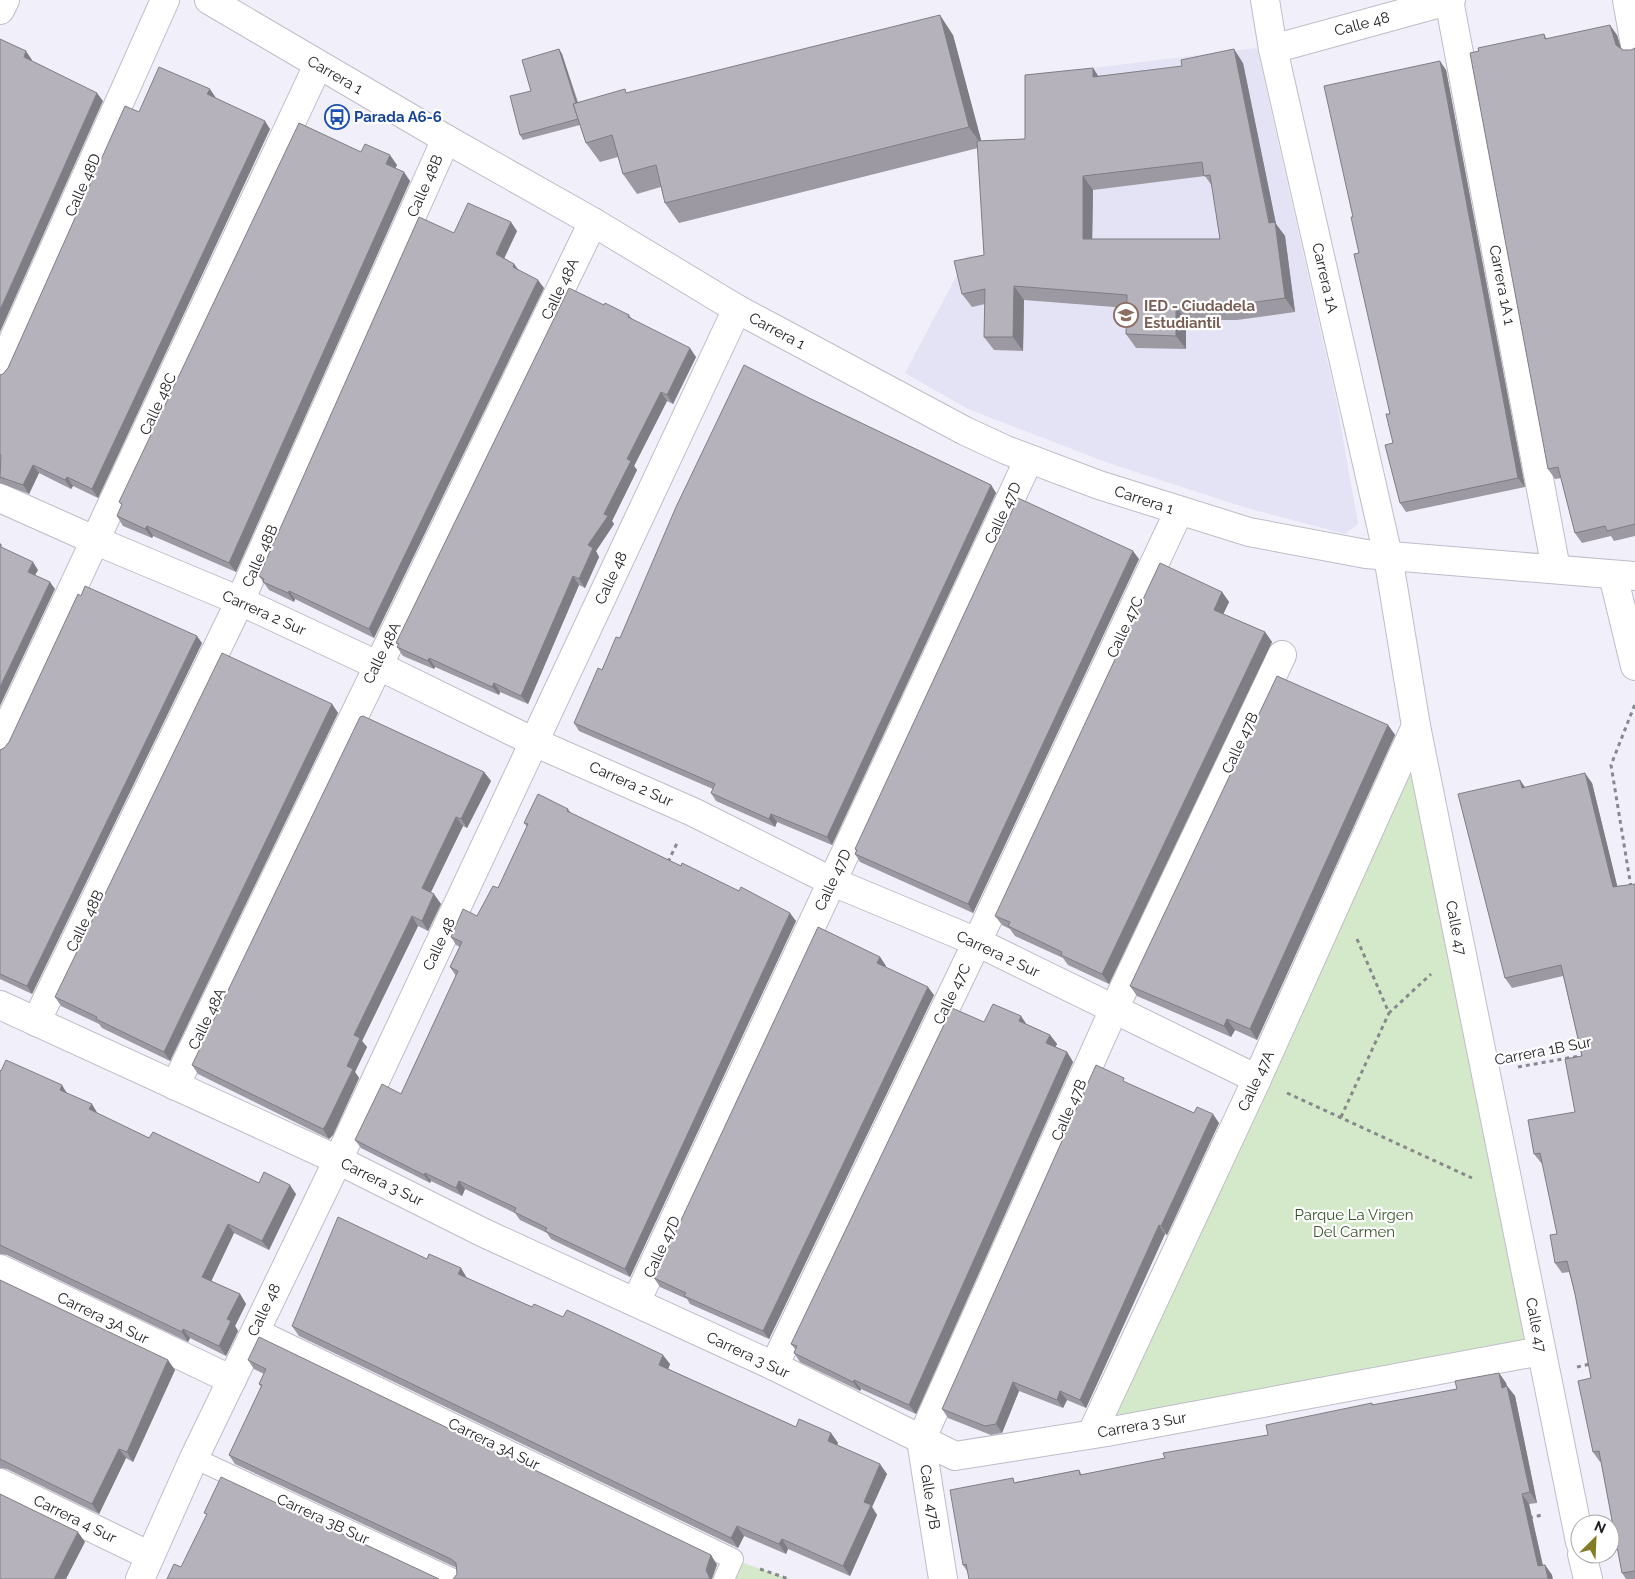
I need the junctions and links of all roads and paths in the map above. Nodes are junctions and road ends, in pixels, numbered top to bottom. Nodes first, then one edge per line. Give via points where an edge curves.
1 (5, 0) edge
2 (165, 0) edge
3 (209, 0) edge
4 (1265, 0) edge
5 (1450, 0) edge
6 (1627, 0) edge
7 (0, 10) edge
8 (1635, 45) edge
9 (1273, 49) junction
10 (318, 65) junction
11 (446, 139) junction
12 (593, 222) junction
13 (736, 309) junction
14 (0, 370) edge
15 (1029, 458) junction
16 (0, 498) edge
17 (1179, 511) junction
18 (94, 540) junction
19 (1388, 556) junction
20 (1556, 569) junction
21 (1624, 576) edge
22 (240, 601) junction
23 (1282, 655) dead end
24 (377, 665) junction
25 (1635, 666) edge
26 (1635, 704) edge
27 (1416, 726) junction
28 (534, 742) junction
29 (0, 743) edge
30 (832, 882) junction
31 (1632, 891) edge
32 (1339, 896) junction
33 (976, 942) junction
34 (1460, 948) junction
35 (0, 1005) edge
36 (1114, 1009) junction
37 (1388, 1013) junction
38 (36, 1022) junction
39 (1588, 1054) edge
40 (1486, 1073) junction
41 (1257, 1079) junction
42 (175, 1086) junction
43 (1341, 1117) junction
44 (338, 1160) junction
45 (1510, 1196) junction
46 (0, 1269) edge
47 (636, 1302) junction
48 (255, 1328) junction
49 (1544, 1362) junction
50 (1600, 1362) edge
51 (774, 1366) junction
52 (232, 1380) junction
53 (1092, 1433) junction
54 (921, 1440) junction
55 (194, 1458) junction
56 (0, 1483) edge
57 (1573, 1509) junction
58 (1574, 1514) edge
59 (1526, 1519) edge
60 (1584, 1564) edge
61 (145, 1567) edge
62 (453, 1579) edge
63 (724, 1579) edge
64 (943, 1579) edge
65 (1588, 1579) edge

1 - 7 street
2 - 14 street, Calle 48D
3 - 10 street, Carrera 1
4 - 9 street, Carrera 1A
5 - 9 street, Calle 48
5 - 20 street, Carrera 1A 1
6 - 8 street
9 - 19 street, Carrera 1A
10 - 11 street, Carrera 1
10 - 18 street, Calle 48C
11 - 12 street, Carrera 1
11 - 22 street, Calle 48B
12 - 13 street, Carrera 1
12 - 24 street, Calle 48A
13 - 15 street, Carrera 1 via 964,431
13 - 28 street, Calle 48
15 - 17 street, Carrera 1
15 - 30 street, Calle 47D
16 - 18 street, Carrera 2 Sur
17 - 19 street, Carrera 1 via 1249,532
17 - 33 street, Calle 47C
18 - 22 street, Carrera 2 Sur
18 - 29 street, Calle 48C
19 - 20 street
19 - 27 street, Calle 47
20 - 21 street
21 - 25 street
22 - 24 street, Carrera 2 Sur
22 - 38 street, Calle 48B
23 - 36 street, Calle 47B
24 - 28 street, Carrera 2 Sur
24 - 42 street, Calle 48A
26 - 31 path via 1611,765
27 - 32 street, Calle 47A
27 - 34 street, Calle 47
28 - 30 street, Carrera 2 Sur via 693,812
28 - 44 street, Calle 48
30 - 33 street, Carrera 2 Sur
30 - 47 street, Calle 47D
32 - 37 path
32 - 41 street, Calle 47A
33 - 36 street, Carrera 2 Sur
33 - 51 street, Calle 47C
34 - 37 path
34 - 40 street, Calle 47
35 - 38 street, Carrera 3 Sur
36 - 41 street, Carrera 2 Sur
36 - 54 street, Calle 47B
37 - 43 path
38 - 42 street, Carrera 3 Sur
39 - 40 path, Carrera 1B Sur
40 - 45 street, Calle 47
41 - 43 path
41 - 53 street, Calle 47A
42 - 44 street, Carrera 3 Sur
43 - 45 path
44 - 47 street, Carrera 3 Sur via 484,1233
44 - 48 street, Calle 48
45 - 49 street, Calle 47
46 - 52 street, Carrera 3A Sur
47 - 51 street, Carrera 3 Sur
48 - 52 street, Calle 48
48 - 63 lane, Carrera 3A Sur via 733,1559
49 - 50 path
49 - 53 street, Carrera 3 Sur
49 - 57 street, Calle 47
51 - 54 street, Carrera 3 Sur
52 - 55 street, Calle 48
53 - 54 street, Carrera 3 Sur via 955,1456
54 - 64 street, Calle 47B
55 - 61 street, Calle 48
55 - 62 lane, Carrera 3B Sur
56 - 61 street, Carrera 4 Sur
57 - 58 street, Calle 47
57 - 59 path
60 - 65 street

